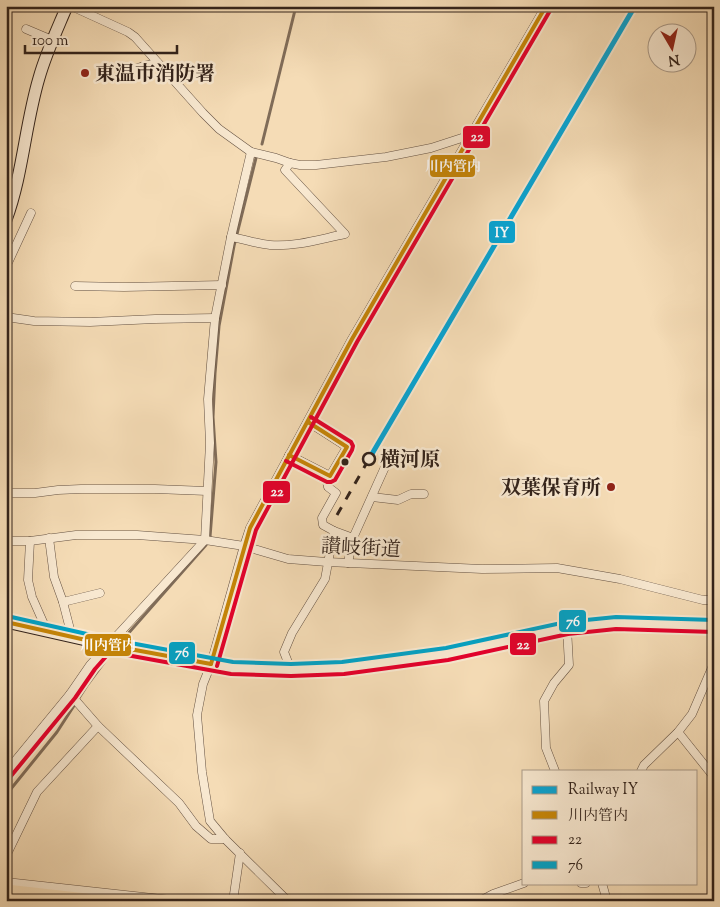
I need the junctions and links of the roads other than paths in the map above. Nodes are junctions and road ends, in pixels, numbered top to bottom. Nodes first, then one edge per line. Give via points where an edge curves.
1 (69, 6) edge
2 (546, 6) edge
3 (26, 29) dead end
4 (52, 40) junction
5 (158, 63) junction
6 (120, 77) dead end
7 (471, 135) junction
8 (251, 152) junction
9 (290, 163) junction
10 (31, 213) dead end
11 (6, 220) edge
12 (234, 237) junction
13 (6, 267) edge
14 (222, 285) junction
15 (75, 286) dead end
16 (6, 317) edge
17 (215, 318) junction
18 (308, 422) junction
19 (289, 455) junction
20 (385, 467) dead end
21 (330, 476) junction
22 (207, 491) junction
23 (6, 493) edge
24 (424, 494) dead end
25 (372, 497) junction
26 (334, 531) junction
27 (49, 538) junction
28 (354, 538) junction
29 (30, 540) junction
30 (207, 540) junction
31 (6, 541) edge
32 (244, 546) junction
33 (327, 562) junction
34 (348, 563) junction
35 (100, 593) dead end
36 (714, 600) edge
37 (63, 602) junction
38 (6, 622) edge
39 (714, 626) edge
40 (567, 628) junction
41 (47, 631) junction
42 (72, 637) junction
43 (108, 645) junction
44 (714, 663) edge
45 (211, 664) junction
46 (291, 670) junction
47 (70, 694) junction
48 (98, 726) junction
49 (678, 732) junction
50 (555, 770) edge
51 (642, 770) edge
52 (6, 772) edge
53 (714, 777) edge
54 (225, 839) junction
55 (240, 853) junction
56 (6, 858) edge
57 (6, 882) edge
58 (522, 883) edge
59 (602, 884) edge
60 (6, 892) edge
61 (86, 901) edge
62 (180, 901) edge
63 (233, 901) edge
64 (288, 901) edge
65 (480, 901) edge
66 (607, 901) edge

1 - 4 main road
1 - 5 street via 128,32
2 - 7 street
3 - 4 street
4 - 11 main road via 38,79 13,202
5 - 6 street via 143,65
5 - 8 street via 203,114
7 - 9 street via 410,153 316,165
7 - 18 street via 352,339
8 - 9 street
8 - 12 street
9 - 12 street via 285,170 344,234 278,245
10 - 13 street
12 - 14 street
14 - 15 street
14 - 17 street
16 - 17 street via 90,322
17 - 22 street via 208,399
18 - 19 street
18 - 21 street via 346,447
19 - 21 street
19 - 32 street via 250,528
20 - 25 street
21 - 26 street via 328,487 336,493 322,518 323,525
22 - 23 street via 81,489
22 - 30 street
24 - 25 street via 411,494 398,500
25 - 28 street
26 - 28 street
26 - 33 street
27 - 29 street, 讃岐街道
27 - 30 street, 讃岐街道 via 137,535
27 - 37 street via 54,577
28 - 34 street
29 - 31 street, 讃岐街道
29 - 41 street via 28,580
30 - 32 street, 讃岐街道
30 - 43 street
32 - 33 street, 讃岐街道 via 288,558
32 - 45 street
33 - 34 street, 讃岐街道
33 - 46 street via 325,579 284,652
34 - 36 street, 讃岐街道 via 482,569 557,568
35 - 37 street
37 - 42 street
38 - 41 main road
39 - 40 main road via 616,624
40 - 46 main road via 446,654 343,668
40 - 50 street via 568,665 544,701 546,748
41 - 42 main road
42 - 43 main road
43 - 45 main road
43 - 47 street
44 - 49 street via 692,714
45 - 46 main road
45 - 54 street via 197,715 210,821
47 - 48 street
47 - 52 street
48 - 54 street via 179,802 196,826 211,839
48 - 56 street via 37,792
49 - 51 street
49 - 53 street
54 - 55 street
55 - 63 street
55 - 64 street
57 - 62 street
58 - 65 street
59 - 66 street
60 - 61 highway

